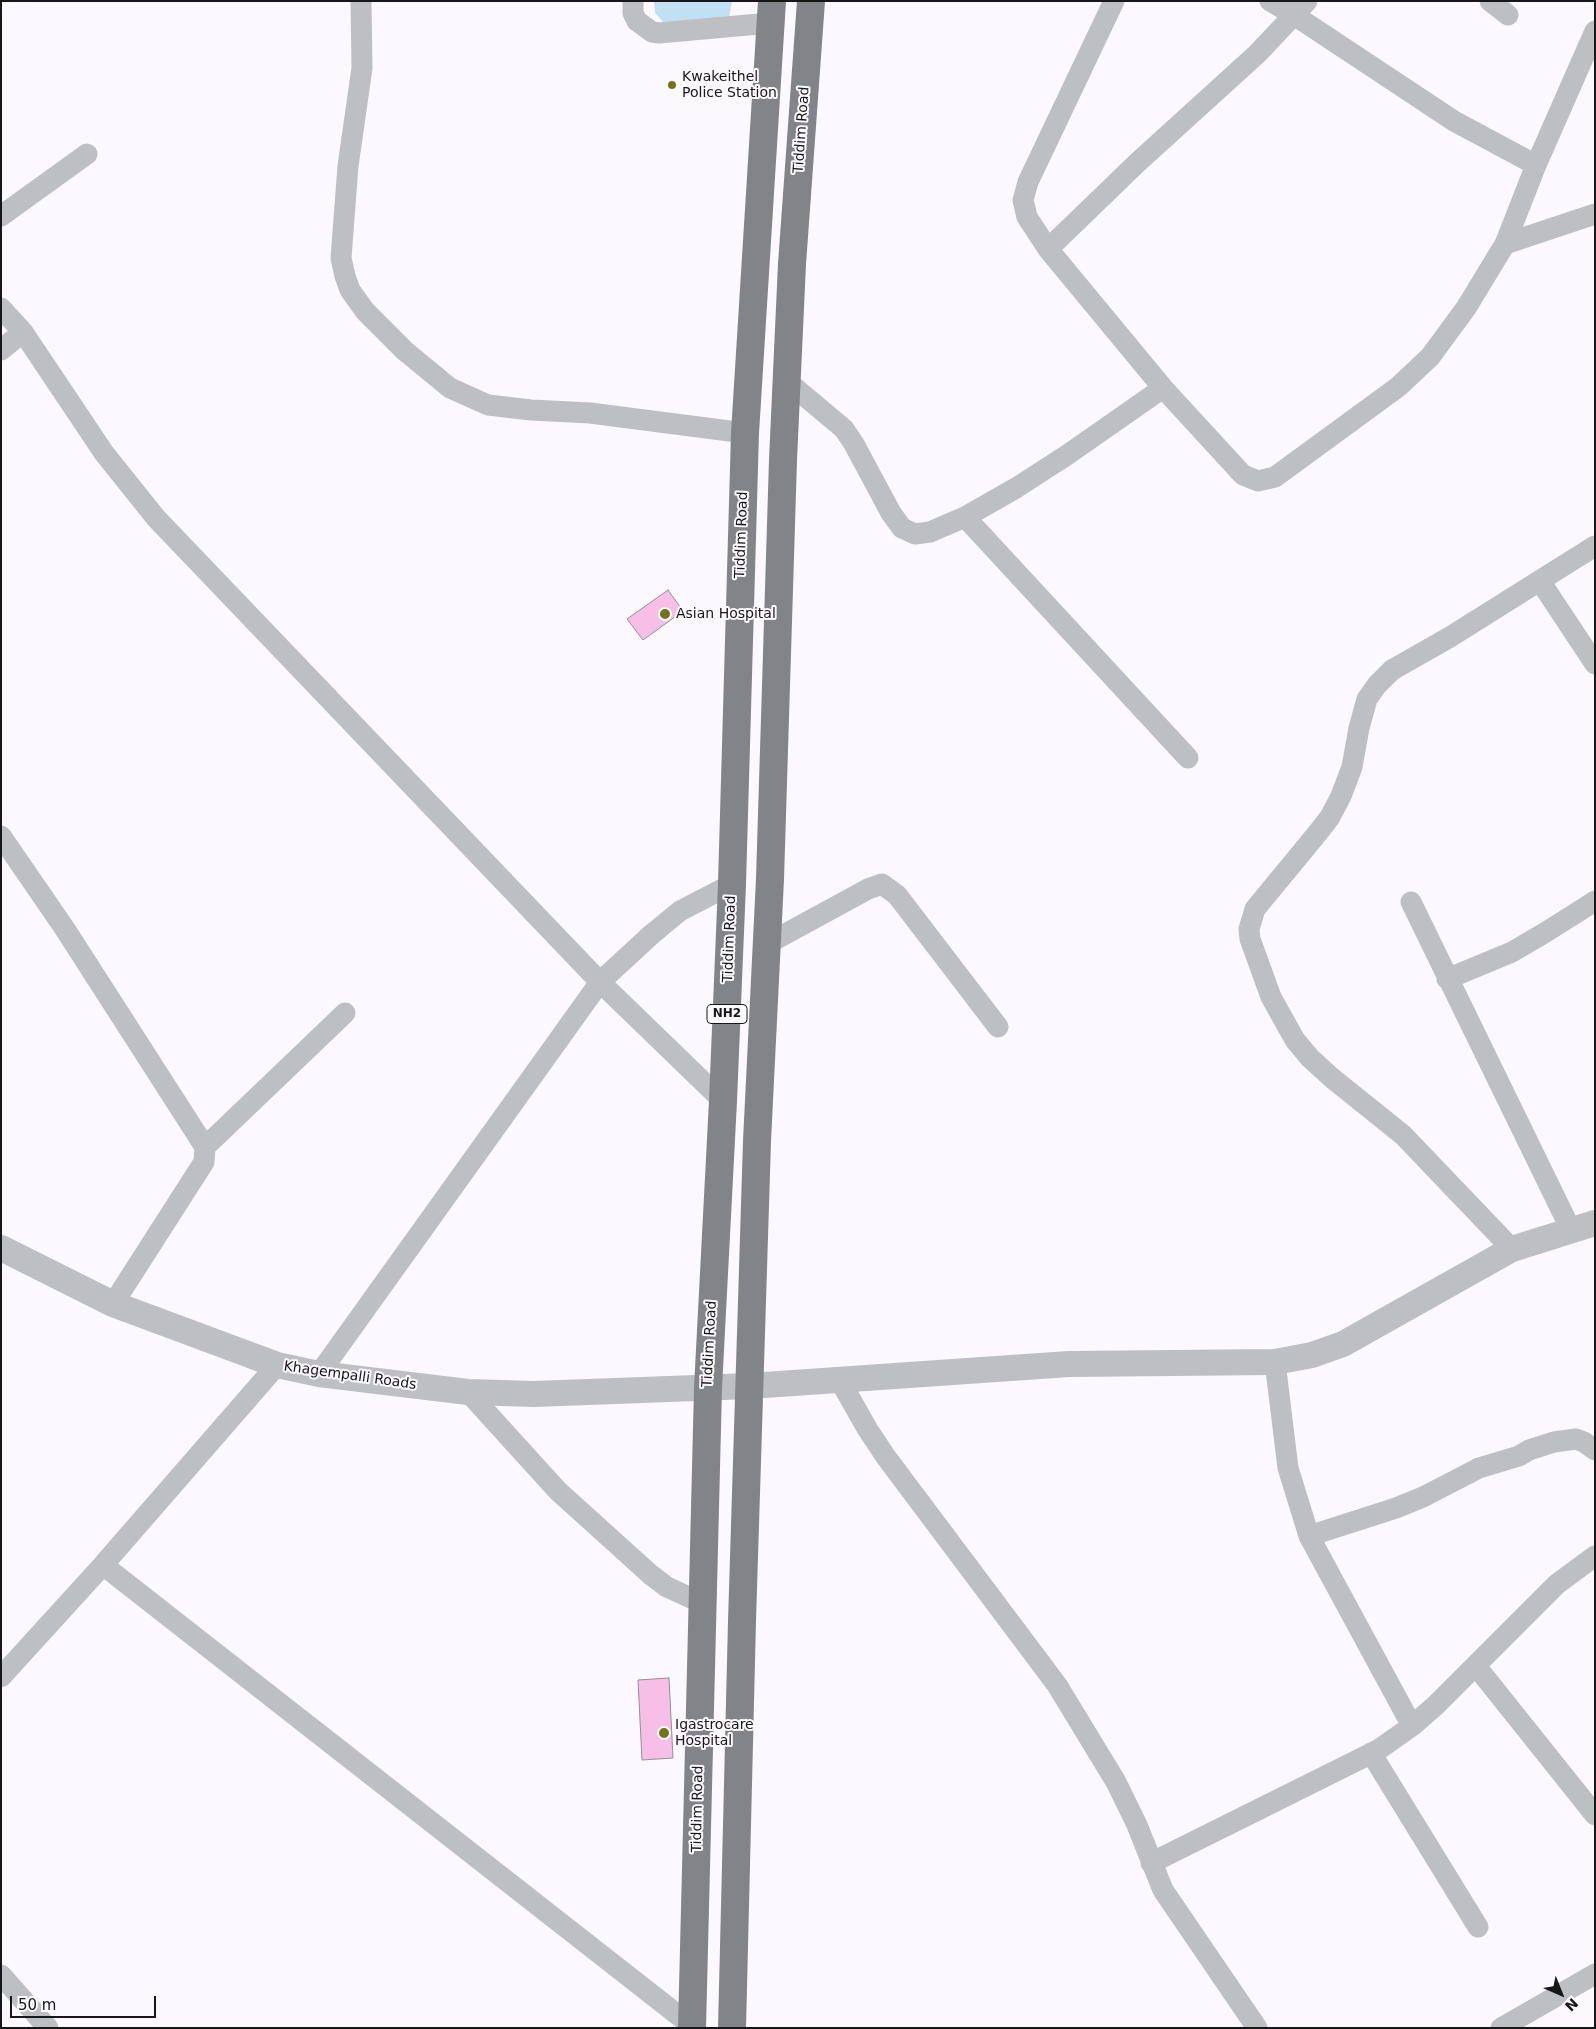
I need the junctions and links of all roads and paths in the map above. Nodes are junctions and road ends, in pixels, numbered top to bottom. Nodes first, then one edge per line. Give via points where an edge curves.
1 (361, 1) edge
2 (633, 1) edge
3 (811, 1) edge
4 (1114, 1) edge
5 (1270, 1) edge
6 (1490, 1) edge
7 (1301, 8) edge
8 (771, 12) edge
9 (1508, 15) dead end
10 (1595, 31) edge
11 (87, 154) dead end
12 (1536, 165) junction
13 (1595, 214) edge
14 (1, 216) edge
15 (1505, 244) junction
16 (1048, 249) junction
17 (1, 308) edge
18 (23, 332) junction
19 (1, 350) edge
20 (788, 382) junction
21 (1163, 388) junction
22 (745, 434) junction
23 (965, 517) junction
24 (1595, 546) edge
25 (1540, 581) junction
26 (1595, 664) edge
27 (1188, 758) dead end
28 (1, 836) edge
29 (732, 884) junction
30 (1595, 901) edge
31 (1411, 902) dead end
32 (768, 944) junction
33 (1447, 979) junction
34 (600, 982) junction
35 (345, 1013) dead end
36 (998, 1027) dead end
37 (723, 1101) junction
38 (205, 1147) junction
39 (1583, 1226) edge
40 (1, 1248) edge
41 (1512, 1250) junction
42 (113, 1304) junction
43 (1275, 1362) junction
44 (277, 1366) junction
45 (319, 1374) junction
46 (840, 1379) junction
47 (750, 1386) junction
48 (708, 1388) junction
49 (468, 1392) junction
50 (1595, 1450) edge
51 (1308, 1536) junction
52 (1595, 1556) edge
53 (103, 1566) junction
54 (702, 1603) junction
55 (1476, 1666) junction
56 (1, 1677) edge
57 (1412, 1726) junction
58 (1371, 1753) junction
59 (1595, 1815) edge
60 (1151, 1863) junction
61 (1478, 1927) dead end
62 (1595, 1974) edge
63 (1, 1975) edge
64 (692, 2027) edge
65 (48, 2028) edge
66 (732, 2028) edge
67 (1257, 2028) edge
68 (1501, 2028) edge

1 - 22 street via 362,68 348,166 341,258 350,290 365,311 405,351 450,388 488,405 590,413
2 - 8 street via 633,13 638,22 659,33
3 - 20 highway, Tiddim Road / NH2 via 792,264
4 - 16 street via 1025,191 1023,200 1027,217
5 - 7 street
6 - 9 street
7 - 12 street via 1454,121
7 - 16 street via 1257,54 1137,162
8 - 22 highway, Tiddim Road / NH2
10 - 12 street
11 - 14 street
12 - 15 street
13 - 15 street
15 - 21 street via 1466,308 1430,357 1398,387 1275,477 1258,481 1243,474
16 - 21 street
17 - 18 street
18 - 19 street
18 - 34 street via 104,453 156,518
20 - 23 street via 844,429 902,528 915,534 930,532
20 - 32 highway, Tiddim Road / NH2
21 - 23 street via 1067,455
22 - 29 highway, Tiddim Road / NH2
23 - 27 street
24 - 25 street
25 - 26 street
25 - 41 street via 1392,670 1377,685 1368,699 1359,728 1352,767 1330,817 1255,909 1249,929 1271,997 1295,1040 1332,1078 1403,1135
28 - 38 street via 65,929
29 - 34 street via 680,911
29 - 37 highway, Tiddim Road / NH2
30 - 33 street via 1512,952
31 - 33 street
32 - 36 street via 882,884 897,895
32 - 47 highway, Tiddim Road / NH2 via 757,1141
33 - 39 street
34 - 37 street
34 - 45 street
35 - 38 street
37 - 48 highway, Tiddim Road / NH2
38 - 42 street via 204,1162
39 - 41 street, Khagempalli Roads
40 - 42 street
41 - 43 street, Khagempalli Roads via 1343,1344 1312,1355
42 - 44 street
43 - 46 street, Khagempalli Roads via 1069,1364
43 - 51 street via 1288,1468
44 - 45 street, Khagempalli Roads
44 - 53 street, Khagempalli Roads
45 - 49 street, Khagempalli Roads
46 - 47 street, Khagempalli Roads
46 - 60 street via 886,1457 1057,1685 1116,1782
47 - 48 street, Khagempalli Roads
47 - 66 highway, Tiddim Road / NH2
48 - 49 street, Khagempalli Roads via 534,1394
48 - 54 highway, Tiddim Road / NH2
49 - 54 street via 558,1491 651,1575 667,1587
50 - 51 street via 1576,1439 1529,1450 1479,1468 1396,1508
51 - 57 street
52 - 55 street via 1557,1584
53 - 56 street, Khagempalli Roads
53 - 64 street
54 - 64 highway, Tiddim Road / NH2
55 - 57 street
55 - 59 street
57 - 58 street
58 - 60 street
58 - 61 street
60 - 67 street via 1163,1890
62 - 68 street
63 - 65 street

